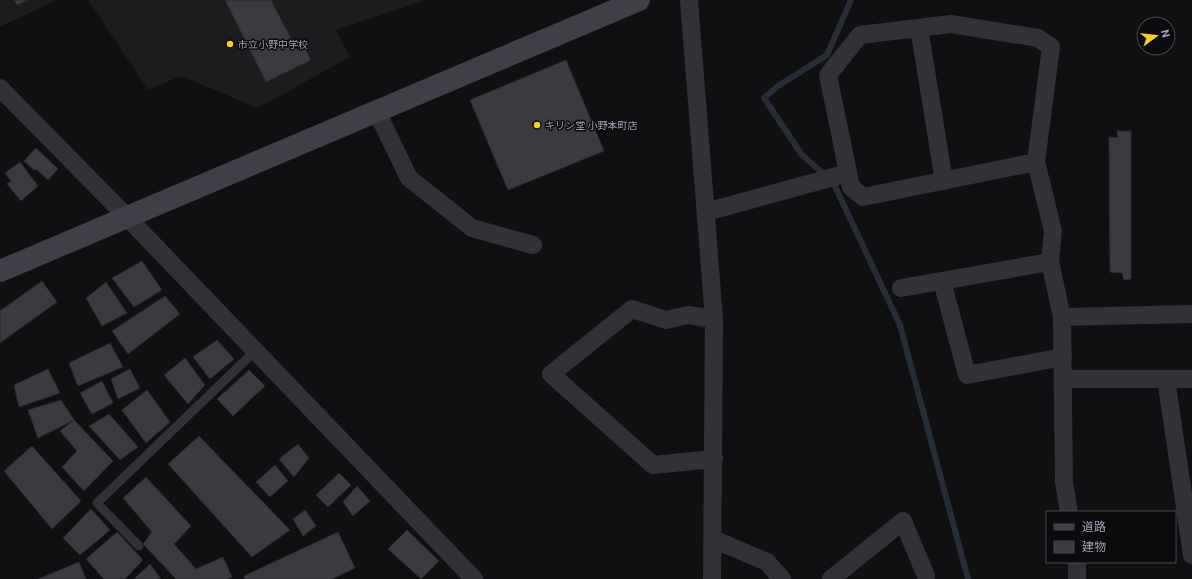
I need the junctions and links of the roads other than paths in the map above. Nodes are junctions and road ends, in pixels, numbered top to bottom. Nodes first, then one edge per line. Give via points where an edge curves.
1 (639, 0) edge
2 (689, 0) edge
3 (919, 28) junction
4 (0, 88) edge
5 (377, 112) junction
6 (1036, 162) junction
7 (848, 173) junction
8 (944, 181) junction
9 (706, 212) junction
10 (127, 217) junction
11 (533, 245) dead end
12 (1050, 262) junction
13 (0, 271) edge
14 (942, 281) junction
15 (901, 288) dead end
16 (1192, 314) edge
17 (1062, 317) junction
18 (714, 319) junction
19 (255, 351) junction
20 (1062, 357) junction
21 (1063, 379) junction
22 (1166, 379) junction
23 (1192, 379) edge
24 (714, 459) junction
25 (1069, 511) edge
26 (713, 539) junction
27 (139, 546) dead end
28 (1192, 555) edge
29 (1076, 563) edge
30 (926, 576) dead end
31 (474, 579) edge
32 (712, 579) edge
33 (782, 579) edge
34 (830, 579) edge
35 (1077, 579) edge

1 - 5 street
2 - 9 street
3 - 6 street via 952,24 1038,38 1051,47
3 - 7 street via 860,35 828,75
3 - 8 street
4 - 10 street
5 - 10 street
5 - 11 street via 409,178 472,228
6 - 8 street
6 - 12 street via 1053,230
7 - 8 street via 851,187 863,197
7 - 9 street
9 - 18 street
10 - 13 street
10 - 19 street
12 - 14 street
12 - 17 street
14 - 15 street
14 - 20 street via 967,375
16 - 17 street
17 - 20 street
18 - 24 street
18 - 24 street via 688,315 666,320 632,308 551,374 653,465
19 - 27 lane via 96,503
19 - 31 street
20 - 21 street
21 - 22 street
21 - 25 street via 1064,482
22 - 23 street
22 - 28 street
24 - 26 street
26 - 32 street
26 - 33 street via 767,562
29 - 35 street
30 - 34 street via 903,521

